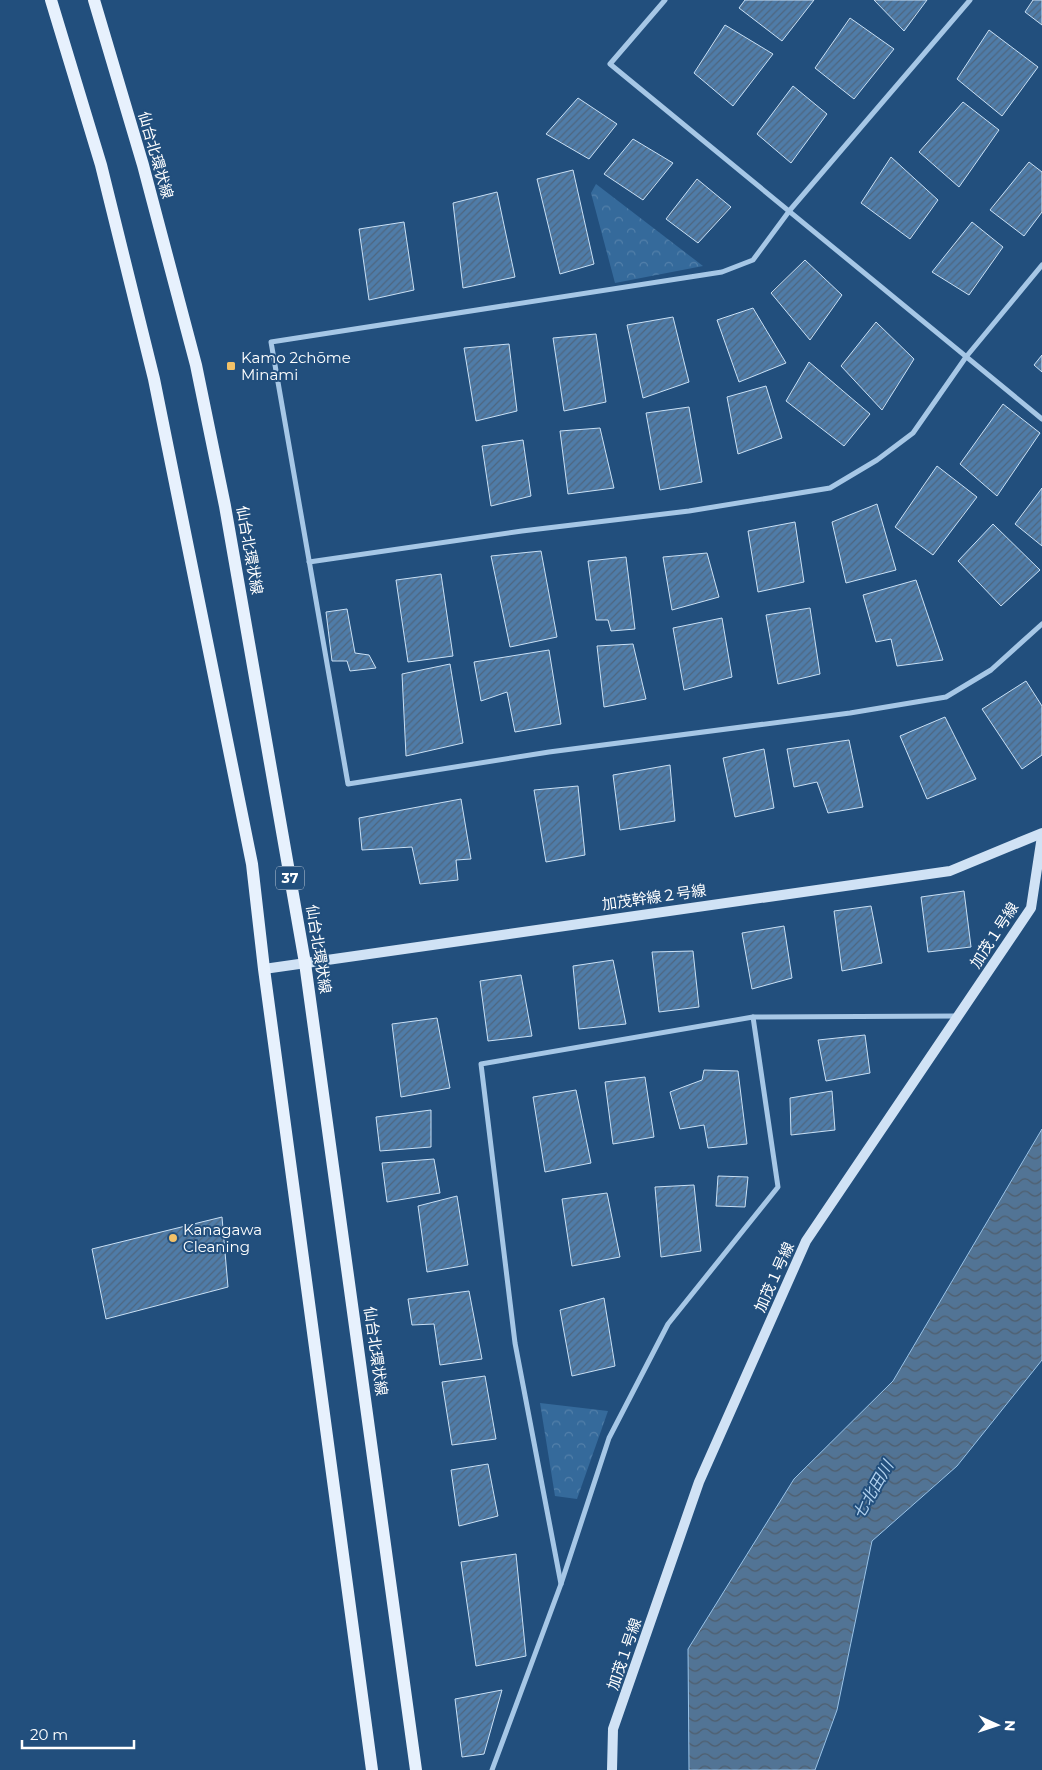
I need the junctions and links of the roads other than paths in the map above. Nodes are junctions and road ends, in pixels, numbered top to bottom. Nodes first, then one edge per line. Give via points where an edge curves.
1 (52, 0) edge
2 (94, 0) edge
3 (665, 0) edge
4 (970, 0) edge
5 (790, 210) junction
6 (1042, 265) edge
7 (966, 357) junction
8 (1042, 419) edge
9 (309, 562) junction
10 (1042, 624) edge
11 (1042, 835) edge
12 (305, 962) junction
13 (264, 969) junction
14 (958, 1016) junction
15 (754, 1017) junction
16 (561, 1584) junction
17 (372, 1770) edge
18 (416, 1770) edge
19 (492, 1770) edge
20 (612, 1770) edge

1 - 13 main road, 37 via 101,165 154,379 252,864
2 - 12 main road, 仙台北環状線 / 37 via 143,165 196,365 225,506
3 - 5 street via 610,64
4 - 5 street
5 - 7 street
5 - 9 street via 753,260 722,272 271,342
6 - 7 street
7 - 8 street
7 - 9 street via 914,433 830,488 688,511
9 - 10 street via 348,784 549,752 850,713 946,697 991,670
11 - 12 street, 加茂幹線２号線 via 950,871
11 - 14 street, 加茂１号線 via 1031,908
12 - 13 street, 加茂幹線２号線
12 - 18 main road, 仙台北環状線 / 37
13 - 17 main road, 37
14 - 15 street
14 - 20 street, 加茂１号線 via 806,1241 699,1482 614,1729
15 - 16 street via 778,1187 668,1324 609,1438
15 - 16 street via 481,1064 515,1343
16 - 19 street

